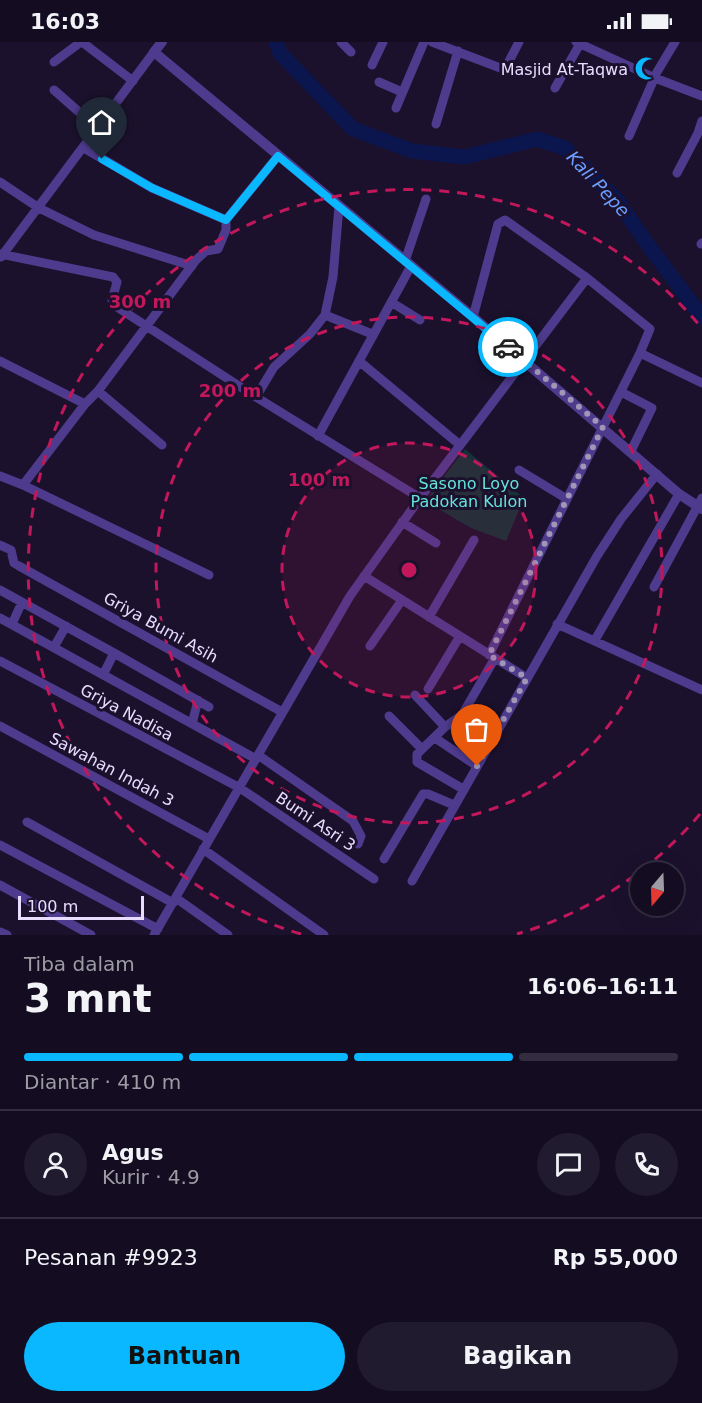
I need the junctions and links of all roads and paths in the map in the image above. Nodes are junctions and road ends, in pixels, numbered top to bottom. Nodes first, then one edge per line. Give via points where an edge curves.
1 (81, 42) edge
2 (162, 42) edge
3 (341, 42) edge
4 (383, 42) edge
5 (424, 42) edge
6 (432, 42) edge
7 (519, 42) edge
8 (675, 42) edge
9 (579, 43) edge
10 (458, 51) junction
11 (154, 52) junction
12 (351, 52) dead end
13 (54, 62) dead end
14 (372, 65) dead end
15 (655, 78) junction
16 (133, 81) junction
17 (379, 82) dead end
18 (555, 88) dead end
19 (54, 90) dead end
20 (402, 92) junction
21 (702, 96) edge
22 (396, 108) dead end
23 (702, 121) edge
24 (436, 124) dead end
25 (100, 125) junction
26 (629, 136) dead end
27 (84, 148) junction
28 (278, 156) junction
29 (677, 172) dead end
30 (0, 182) edge
31 (426, 199) dead end
32 (339, 206) junction
33 (39, 208) junction
34 (226, 220) junction
35 (1, 256) edge
36 (408, 264) junction
37 (192, 266) junction
38 (587, 278) junction
39 (391, 302) junction
40 (325, 315) junction
41 (473, 317) junction
42 (420, 320) dead end
43 (145, 326) junction
44 (372, 334) junction
45 (640, 353) junction
46 (0, 361) edge
47 (525, 361) junction
48 (359, 362) junction
49 (702, 383) edge
50 (98, 391) junction
51 (621, 392) junction
52 (256, 397) junction
53 (86, 404) junction
54 (603, 427) junction
55 (318, 436) junction
56 (162, 445) dead end
57 (460, 445) junction
58 (631, 451) junction
59 (519, 470) dead end
60 (657, 474) junction
61 (0, 476) edge
62 (23, 485) junction
63 (679, 494) junction
64 (420, 498) junction
65 (567, 499) junction
66 (700, 505) edge
67 (402, 522) junction
68 (474, 540) dead end
69 (436, 543) dead end
70 (0, 545) edge
71 (209, 575) dead end
72 (363, 576) junction
73 (654, 586) dead end
74 (0, 590) edge
75 (402, 600) junction
76 (22, 602) junction
77 (429, 617) junction
78 (0, 618) edge
79 (12, 624) junction
80 (557, 624) junction
81 (66, 626) junction
82 (460, 636) junction
83 (595, 640) junction
84 (370, 646) dead end
85 (54, 647) junction
86 (114, 653) junction
87 (492, 656) junction
88 (0, 661) edge
89 (103, 675) junction
90 (527, 678) junction
91 (428, 689) dead end
92 (702, 690) edge
93 (415, 695) dead end
94 (198, 700) junction
95 (209, 706) dead end
96 (282, 712) junction
97 (389, 716) dead end
98 (192, 724) junction
99 (0, 726) edge
100 (446, 727) junction
101 (435, 738) junction
102 (422, 749) junction
103 (257, 757) junction
104 (477, 766) junction
105 (240, 788) junction
106 (463, 789) junction
107 (454, 805) junction
108 (27, 822) dead end
109 (209, 839) junction
110 (358, 844) dead end
111 (0, 845) edge
112 (203, 849) junction
113 (384, 859) dead end
114 (375, 879) dead end
115 (412, 880) dead end
116 (0, 885) edge
117 (174, 900) junction
118 (156, 932) edge
119 (0, 933) edge
120 (7, 935) edge
121 (90, 935) edge
122 (228, 935) edge
123 (324, 935) edge

1 - 13 street
1 - 16 street
2 - 11 street
3 - 12 street
4 - 14 street
5 - 20 street
6 - 10 street
7 - 10 street via 503,69
8 - 15 street
9 - 15 street
9 - 18 street
10 - 24 street
11 - 16 street
11 - 28 street
15 - 21 street
15 - 26 street
16 - 25 street
17 - 20 street
19 - 25 street
20 - 22 street
23 - 29 street
25 - 27 street
27 - 33 street
27 - 34 street via 152,188
28 - 32 street
28 - 34 street
30 - 33 street
31 - 36 street
32 - 36 street
32 - 40 street via 333,277
33 - 35 street
33 - 37 street via 94,235
34 - 37 street via 218,249 204,252
35 - 43 street via 113,277 117,282 112,296 114,304
36 - 39 street
36 - 41 street
37 - 43 street
38 - 41 street via 508,221 501,220
38 - 45 street via 650,329
38 - 47 street
39 - 42 street
39 - 44 street
40 - 44 street
40 - 52 street via 274,367
41 - 47 street
43 - 50 street
43 - 52 street
44 - 48 street
45 - 49 street
45 - 51 street
46 - 53 street
47 - 54 street
47 - 57 street
48 - 55 street
48 - 57 street
50 - 53 street
50 - 56 street
51 - 54 street
51 - 58 street via 652,408
52 - 55 street
53 - 62 street
54 - 58 street
54 - 65 street
55 - 64 street
57 - 64 street
58 - 60 street
59 - 65 street
60 - 63 street
60 - 80 street via 621,519
61 - 62 street
62 - 71 street
63 - 66 street
63 - 83 street
64 - 67 street
65 - 87 street
66 - 73 street
67 - 69 street
67 - 72 street
68 - 77 street
70 - 96 street, Griya Bumi Asih via 11,550 14,563 25,570
72 - 75 street
72 - 96 street
74 - 76 street
75 - 77 street
75 - 84 street
76 - 79 street
76 - 81 street
77 - 82 street
78 - 79 street
79 - 85 street
80 - 83 street
80 - 90 street
81 - 85 street
81 - 86 street
82 - 87 street
82 - 91 street
83 - 92 street
85 - 89 street
86 - 89 street
86 - 94 street
87 - 90 street
87 - 100 street via 462,715
88 - 105 street, Griya Nadisa
89 - 98 street
90 - 104 street
93 - 100 street
94 - 95 street
94 - 98 street
96 - 103 street
97 - 102 street
98 - 103 street
99 - 109 street, Sawahan Indah 3
100 - 101 street
101 - 102 street
101 - 104 street
102 - 106 street via 416,756 417,762
103 - 105 street
103 - 110 street via 353,821 361,836
104 - 106 street
105 - 109 street
105 - 114 street, Bumi Asri 3
106 - 107 street
107 - 113 street via 423,794
107 - 115 street
108 - 117 street
109 - 112 street
111 - 118 street
112 - 117 street
112 - 123 street
116 - 121 street
117 - 118 street
117 - 122 street
119 - 120 street

